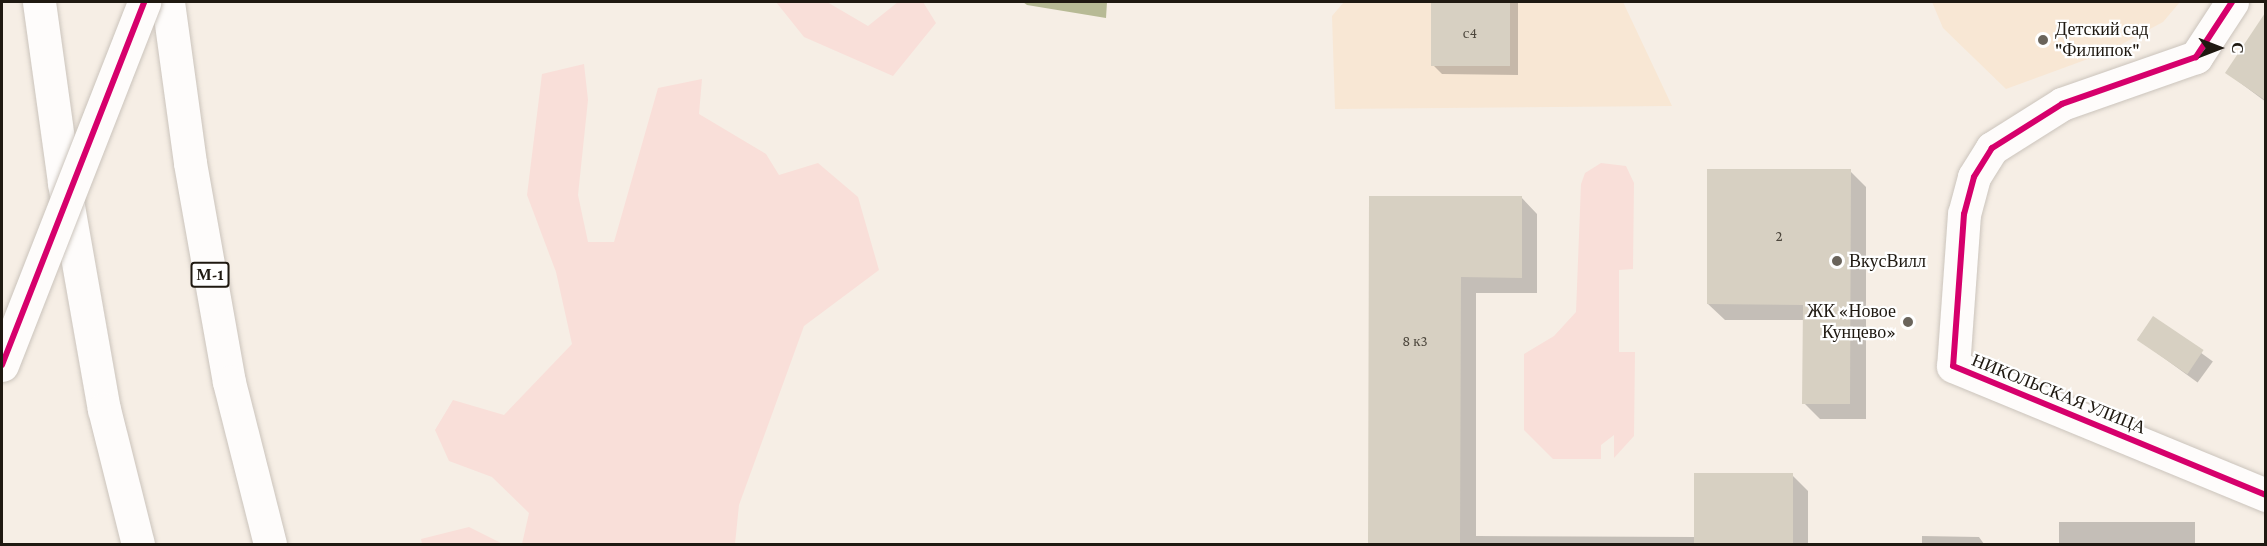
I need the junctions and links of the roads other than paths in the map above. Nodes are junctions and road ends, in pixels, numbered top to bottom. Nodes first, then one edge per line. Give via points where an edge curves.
1 (39, 2) edge
2 (144, 2) edge
3 (168, 2) edge
4 (2232, 2) edge
5 (2, 365) edge
6 (2265, 495) edge
7 (138, 544) edge
8 (270, 544) edge

1 - 7 main road via 64,183 102,398
2 - 5 main road, bridge
3 - 8 main road, М-1 via 190,163 229,382
4 - 6 main road, НИКОЛЬСКАЯ УЛИЦА via 2196,57 2062,104 1992,148 1974,177 1964,214 1953,366

